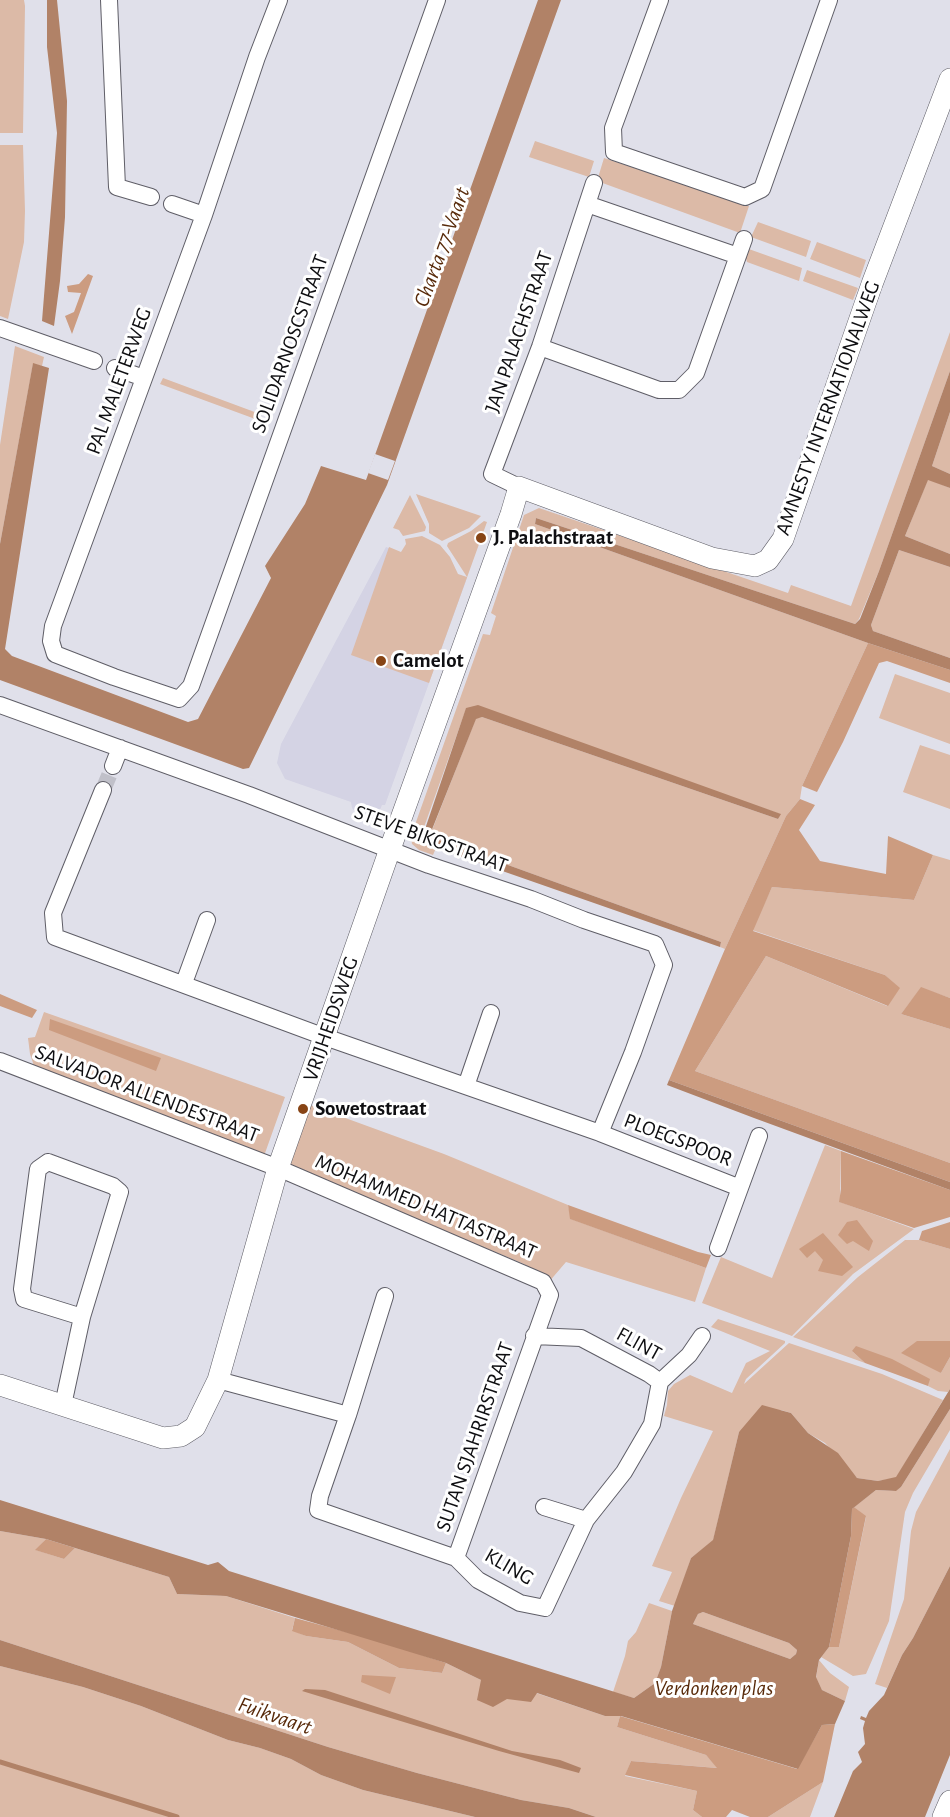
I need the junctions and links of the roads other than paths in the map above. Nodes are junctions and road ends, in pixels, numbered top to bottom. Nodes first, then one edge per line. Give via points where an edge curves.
1 (109, 0) edge
2 (279, 0) edge
3 (437, 0) edge
4 (660, 0) edge
5 (829, 0) edge
6 (950, 79) edge
7 (594, 183) dead end
8 (152, 197) dead end
9 (172, 204) dead end
10 (587, 204) junction
11 (204, 215) junction
12 (744, 239) dead end
13 (738, 256) junction
14 (0, 328) edge
15 (540, 347) junction
16 (94, 361) dead end
17 (115, 368) dead end
18 (144, 378) junction
19 (492, 474) joint
20 (519, 487) junction
21 (179, 699) joint
22 (0, 705) edge
23 (120, 748) junction
24 (113, 766) tunnel mouth
25 (103, 790) tunnel mouth
26 (390, 849) junction
27 (207, 920) dead end
28 (184, 983) junction
29 (491, 1013) dead end
30 (325, 1036) junction
31 (0, 1061) edge
32 (466, 1086) junction
33 (600, 1133) junction
34 (759, 1136) dead end
35 (278, 1168) junction
36 (740, 1188) junction
37 (718, 1248) dead end
38 (550, 1295) joint
39 (385, 1296) dead end
40 (82, 1317) junction
41 (534, 1336) junction
42 (702, 1336) dead end
43 (218, 1380) junction
44 (660, 1382) junction
45 (0, 1385) edge
46 (63, 1405) junction
47 (348, 1415) junction
48 (544, 1507) dead end
49 (586, 1521) junction
50 (456, 1558) junction
51 (950, 1801) edge
52 (944, 1817) edge

1 - 8 street via 117,187
2 - 11 street, PAL MALETERWEG
3 - 21 street, SOLIDARNOSCSTRAAT via 191,686
4 - 5 street via 613,128 614,152 745,197 762,189
6 - 20 street, AMNESTY INTERNATIONALWEG via 869,292 783,539 768,561 755,566 712,558
7 - 10 street, JAN PALACHSTRAAT
9 - 11 street
10 - 13 street
10 - 15 street, JAN PALACHSTRAAT
11 - 18 street, PAL MALETERWEG
12 - 13 street
13 - 15 street via 696,373 679,390 659,390
14 - 16 street
15 - 19 street, JAN PALACHSTRAAT
17 - 18 street
18 - 21 street, PAL MALETERWEG via 53,626 51,641 55,654
19 - 20 street, AMNESTY INTERNATIONALWEG
20 - 26 street, VRIJHEIDSWEG
22 - 23 street, STEVE BIKOSTRAAT
23 - 24 street
23 - 26 street, STEVE BIKOSTRAAT
25 - 28 street via 53,913 55,937
26 - 30 street, VRIJHEIDSWEG
26 - 33 street, STEVE BIKOSTRAAT via 656,944 664,965
27 - 28 street
28 - 30 street
29 - 32 street
30 - 32 street
30 - 35 street, VRIJHEIDSWEG
31 - 35 street, SALVADOR ALLENDESTRAAT
32 - 33 street
33 - 36 street, PLOEGSPOOR
34 - 36 street, PLOEGSPOOR
35 - 38 street, MOHAMMED HATTASTRAAT via 524,1272 543,1282
35 - 43 street, VRIJHEIDSWEG
36 - 37 street, PLOEGSPOOR
38 - 41 street, SUTAN SJAHRIRSTRAAT
39 - 47 street
40 - 40 street via 120,1192 48,1162 38,1169 22,1289 24,1299
40 - 46 street
41 - 44 street, FLINT via 581,1338
41 - 50 street, SUTAN SJAHRIRSTRAAT
42 - 44 street, FLINT via 689,1355
43 - 46 street, VRIJHEIDSWEG via 195,1427 181,1436 163,1438
43 - 47 street
44 - 49 street via 652,1424 624,1472
45 - 46 street, VRIJHEIDSWEG
47 - 50 street, SUTAN SJAHRIRSTRAAT via 318,1510
48 - 49 street
49 - 50 street, KLING via 544,1608 520,1603 478,1580
51 - 52 street

